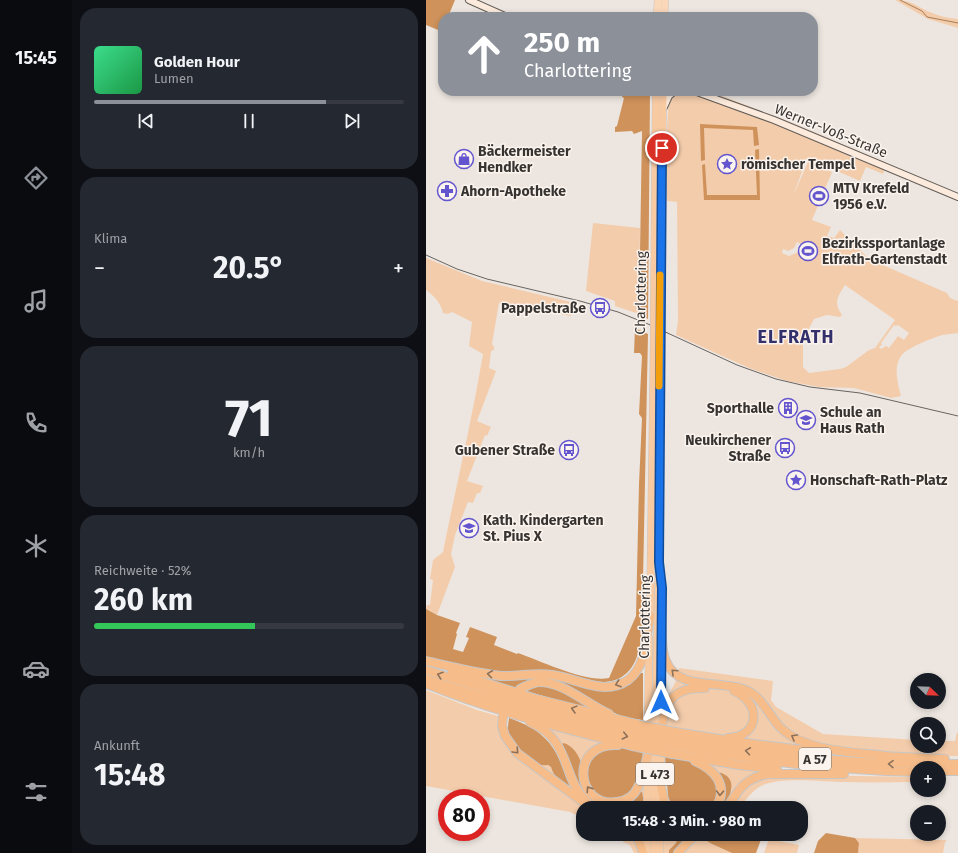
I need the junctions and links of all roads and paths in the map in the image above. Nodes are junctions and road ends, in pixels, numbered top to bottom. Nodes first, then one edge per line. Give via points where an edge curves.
1 (469, 0) edge
2 (658, 0) edge
3 (665, 0) edge
4 (494, 12) edge
5 (657, 12) edge
6 (664, 12) edge
7 (656, 96) edge
8 (663, 96) edge
9 (669, 96) edge
10 (707, 96) edge
11 (663, 109) junction
12 (958, 196) edge
13 (657, 320) junction
14 (657, 339) junction
15 (659, 562) junction
16 (650, 616) junction
17 (661, 624) junction
18 (426, 662) edge
19 (426, 670) edge
20 (426, 679) edge
21 (426, 684) edge
22 (520, 689) dead end
23 (503, 716) dead end
24 (518, 716) junction
25 (661, 734) junction
26 (639, 736) junction
27 (701, 736) junction
28 (674, 743) junction
29 (648, 755) junction
30 (886, 756) junction
31 (958, 759) edge
32 (958, 764) edge
33 (888, 771) junction
34 (958, 771) edge
35 (910, 772) edge
36 (946, 772) edge
37 (808, 773) junction
38 (660, 781) junction
39 (582, 801) edge
40 (585, 801) edge
41 (648, 801) edge
42 (654, 801) edge
43 (660, 801) edge
44 (664, 801) edge
45 (718, 801) edge
46 (731, 801) edge
47 (639, 841) edge
48 (647, 841) edge
49 (654, 841) edge
50 (660, 841) edge
51 (689, 841) edge
52 (643, 853) edge
53 (647, 853) edge
54 (654, 853) edge
55 (660, 853) edge
56 (678, 853) edge

1 - 4 main road
2 - 5 main road
3 - 6 main road
7 - 13 highway, Charlottering / L 473
8 - 11 highway, Charlottering / L 473
9 - 11 main road
10 - 12 main road, Werner-Voß-Straße
11 - 13 highway, Charlottering / L 473
13 - 14 highway, Charlottering / L 473, bridge
14 - 15 highway, Charlottering / L 473
14 - 16 highway, Charlottering / L 473
15 - 17 highway via 662,588
15 - 42 highway, Charlottering / L 473
16 -> 18 highway via 642,662 629,679 612,686 590,686 554,675 502,676
16 - 29 highway, Charlottering / L 473
17 - 25 highway
30 -> 17 highway via 804,742 782,728 752,693 731,685 693,682 676,675 665,660
26 -> 18 highway
26 -> 19 highway, A 57
20 -> 26 highway, A 57 via 534,713
21 - 24 highway
22 - 26 highway via 537,682 560,686 608,714
23 -> 39 highway via 505,736 517,753
24 - 26 highway
24 - 40 highway via 554,738 576,788
25 - 27 highway via 669,702 686,690 732,690 748,699 754,715 748,731 735,738
25 - 38 highway
26 - 28 highway, A 57, bridge
26 - 28 highway, bridge
29 -> 26 highway via 643,776 632,796 623,801 603,802 589,791 583,770 588,757 600,747
27 - 28 highway
27 - 30 highway via 836,754
32 -> 28 highway, A 57 via 835,761
28 - 33 highway, A 57 via 709,753 790,764
28 - 37 highway via 739,765
28 -> 45 highway via 694,760 710,769 720,785
29 - 41 highway, Charlottering / L 473
30 - 31 highway
33 - 35 highway, A 57
33 - 37 highway via 872,774
34 - 36 highway
37 - 46 highway via 757,776 744,784
38 - 43 highway
38 - 44 highway
47 - 52 highway
48 - 53 highway
49 - 54 highway
50 - 55 highway
51 - 56 highway

